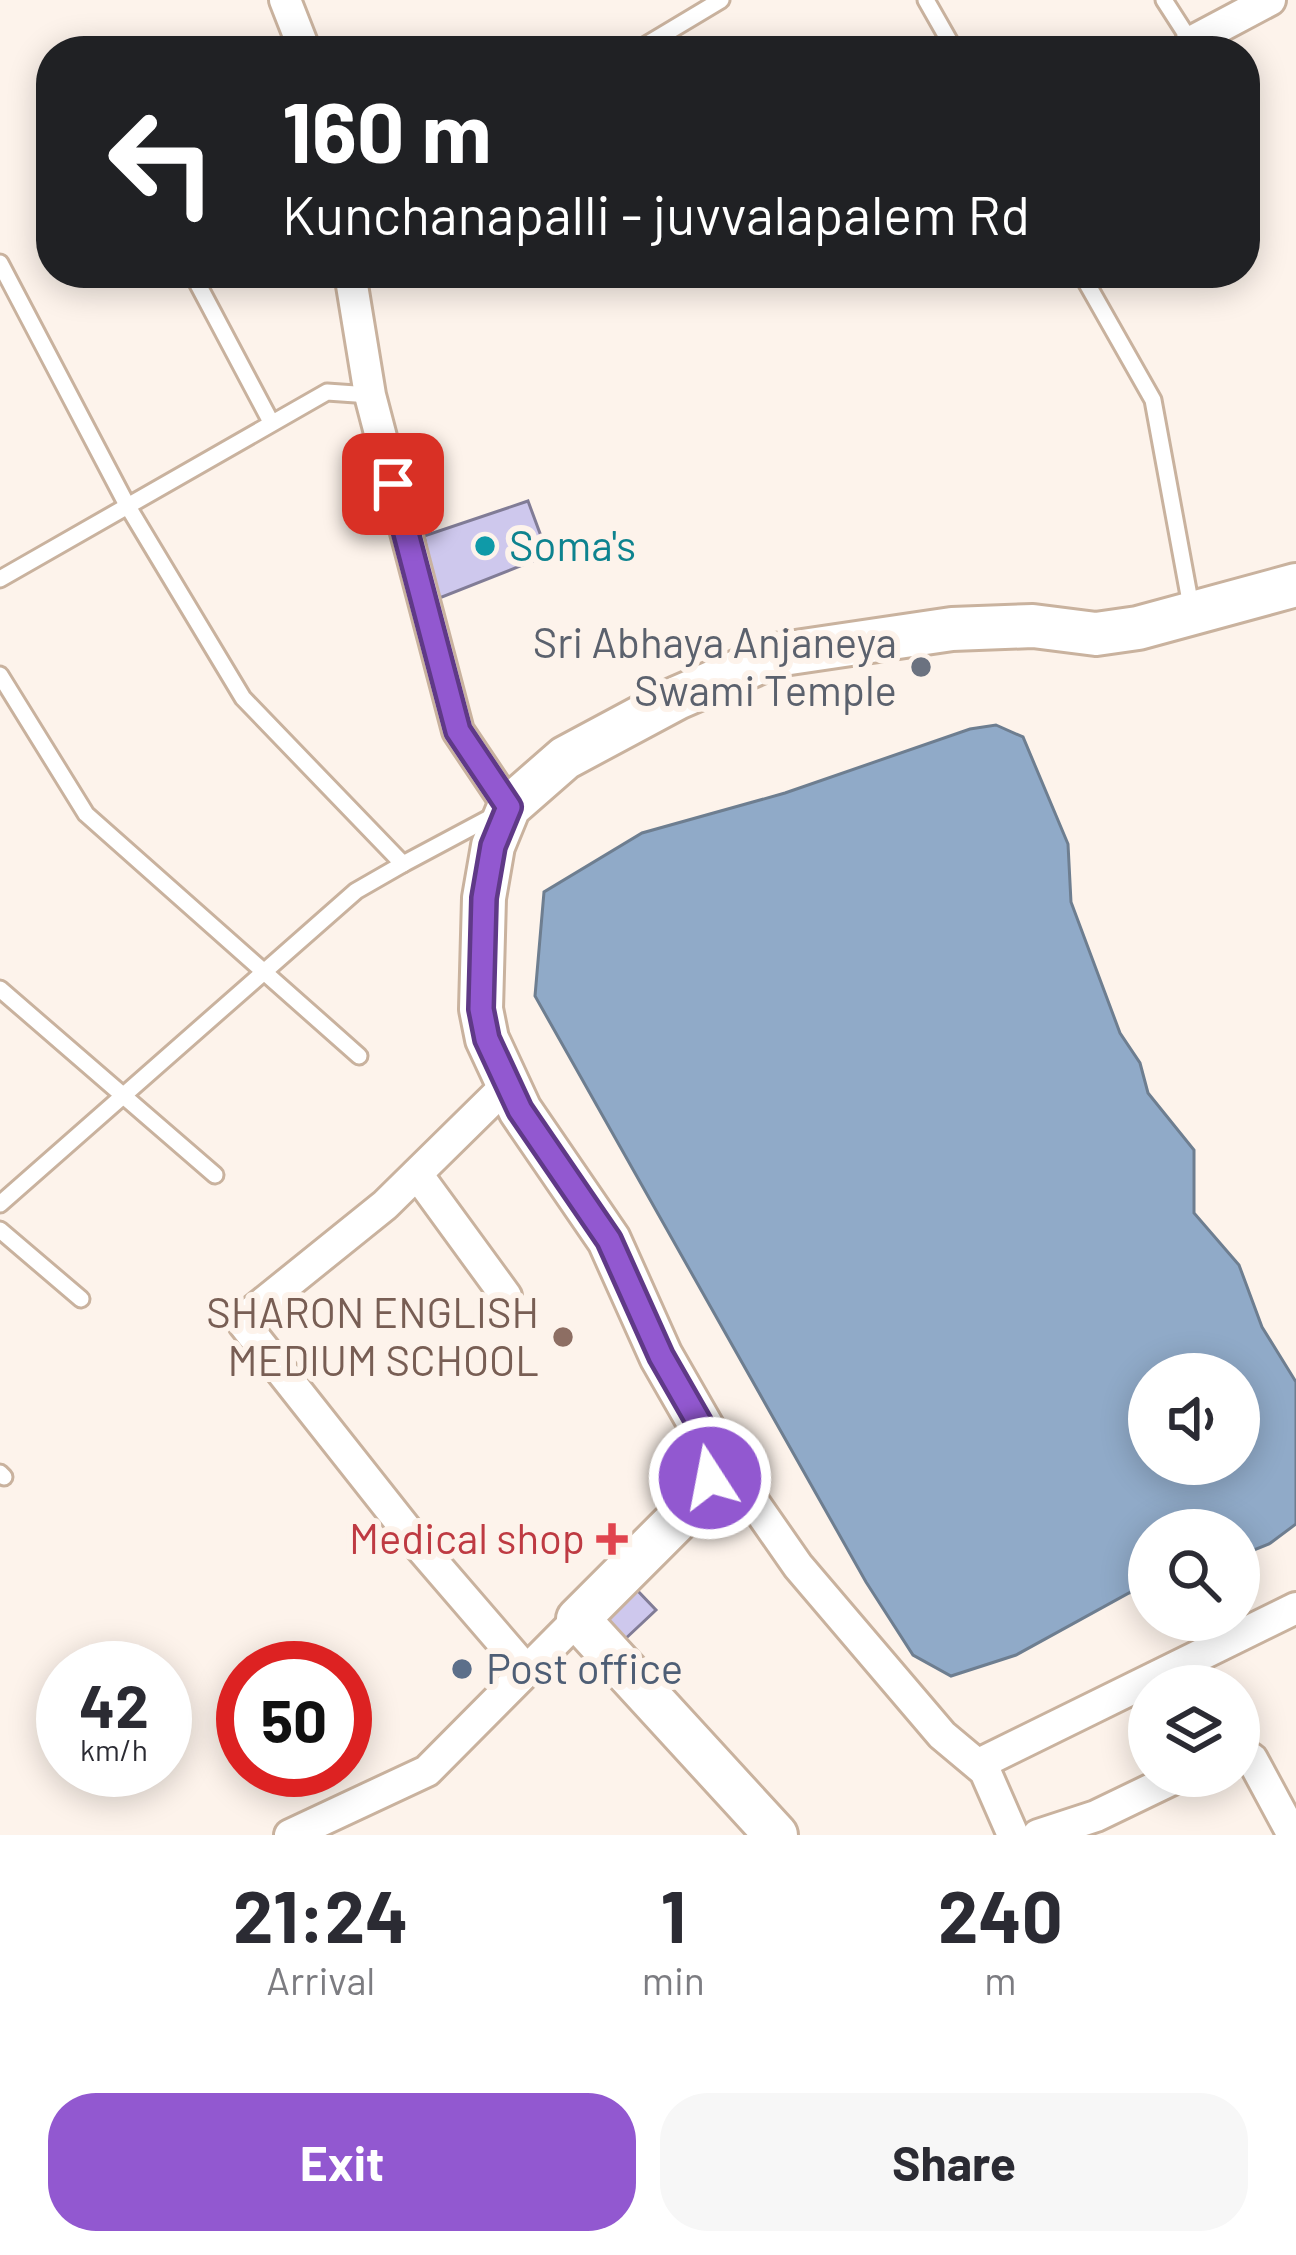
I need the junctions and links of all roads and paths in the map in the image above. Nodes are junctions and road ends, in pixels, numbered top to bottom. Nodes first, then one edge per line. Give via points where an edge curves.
1 (285, 0) edge
2 (721, 0) edge
3 (926, 0) edge
4 (1164, 0) edge
5 (1270, 0) edge
6 (299, 36) edge
7 (661, 36) edge
8 (946, 36) edge
9 (1188, 36) edge
10 (1201, 36) edge
11 (0, 263) edge
12 (200, 288) edge
13 (352, 288) edge
14 (1090, 288) edge
15 (370, 395) junction
16 (271, 422) junction
17 (127, 505) junction
18 (0, 579) edge
19 (1296, 585) edge
20 (1190, 601) dead end
21 (0, 675) edge
22 (509, 807) junction
23 (403, 864) junction
24 (265, 974) junction
25 (0, 989) edge
26 (358, 1056) dead end
27 (506, 1086) junction
28 (124, 1096) junction
29 (417, 1174) junction
30 (215, 1175) dead end
31 (0, 1204) edge
32 (0, 1229) edge
33 (506, 1296) dead end
34 (82, 1299) dead end
35 (711, 1460) junction
36 (1296, 1608) edge
37 (578, 1619) junction
38 (527, 1671) junction
39 (979, 1764) junction
40 (1260, 1774) edge
41 (1146, 1797) edge
42 (1101, 1825) edge
43 (290, 1835) edge
44 (776, 1835) edge
45 (1013, 1835) edge
46 (1038, 1835) edge
47 (1293, 1835) edge

1 - 6 street
2 - 7 lane
3 - 8 lane
4 - 9 lane
5 - 10 street
11 - 17 lane
12 - 16 lane
13 - 15 street
14 - 20 lane via 1154,400
15 - 16 lane via 327,392
15 - 22 street via 458,731
16 - 17 lane
17 - 18 lane
17 - 23 lane via 242,698
19 - 22 main road via 1096,634 952,628 776,655 565,758
21 - 24 lane via 86,814
22 - 23 lane
22 - 27 main road via 484,898 481,1009
23 - 24 lane via 356,891
24 - 26 lane
24 - 28 lane
25 - 28 lane
27 - 29 street
27 - 35 main road via 609,1240 708,1438
28 - 30 lane
28 - 31 lane
29 - 33 street
29 - 38 street via 244,1324
32 - 34 lane
35 - 37 main road via 700,1497
35 - 39 street via 743,1487 798,1566 943,1735
36 - 39 street
37 - 38 street
37 - 44 main road
38 - 43 street via 427,1771
39 - 45 street
40 - 47 street
41 - 42 street
42 - 46 street

